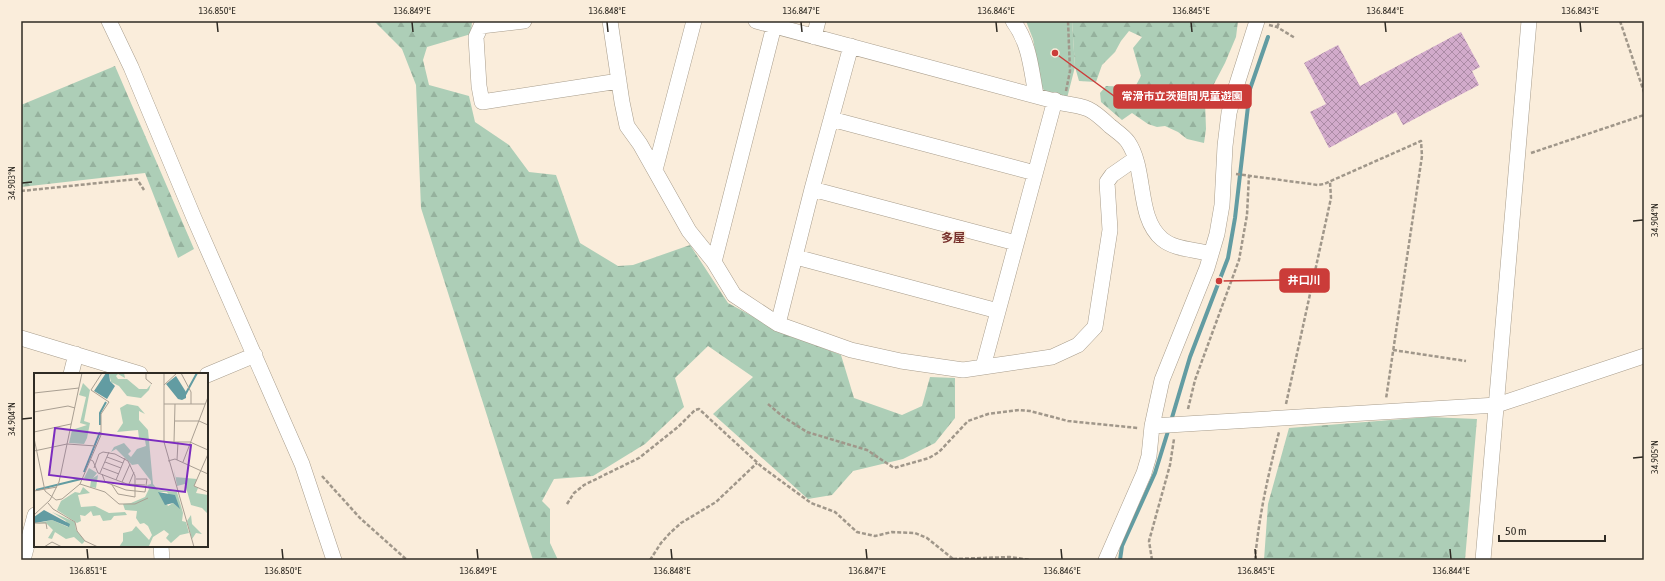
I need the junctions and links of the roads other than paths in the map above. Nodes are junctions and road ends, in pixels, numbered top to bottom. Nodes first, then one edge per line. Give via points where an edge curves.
1 (110, 21) edge
2 (524, 21) edge
3 (610, 21) edge
4 (694, 21) edge
5 (756, 21) edge
6 (818, 21) edge
7 (1013, 21) edge
8 (1529, 21) edge
9 (1257, 22) edge
10 (498, 23) edge
11 (774, 26) junction
12 (814, 37) junction
13 (851, 46) junction
14 (619, 81) junction
15 (1036, 95) junction
16 (1059, 101) junction
17 (831, 119) junction
18 (1135, 159) junction
19 (655, 170) junction
20 (1035, 173) junction
21 (812, 189) junction
22 (1016, 243) junction
23 (1211, 254) junction
24 (796, 257) junction
25 (714, 262) junction
26 (998, 311) junction
27 (778, 324) junction
28 (21, 338) edge
29 (76, 354) junction
30 (255, 356) junction
31 (1644, 356) edge
32 (983, 367) junction
33 (71, 373) edge
34 (137, 373) edge
35 (208, 375) edge
36 (1496, 405) junction
37 (1152, 426) junction
38 (34, 519) edge
39 (161, 547) edge
40 (23, 560) edge
41 (162, 560) edge
42 (334, 560) edge
43 (1106, 560) edge
44 (1483, 560) edge

1 - 30 street
2 - 10 street
3 - 14 street
4 - 19 street
5 - 11 street
6 - 12 street
7 - 15 street via 1029,50
8 - 36 street
9 - 23 street via 1229,113 1224,146 1222,205
10 - 14 street via 481,26 476,37 482,102
11 - 12 street
11 - 25 street
12 - 13 street
13 - 15 street
13 - 17 street
14 - 19 street via 627,126
15 - 16 street
16 - 18 street via 1093,110 1128,142
16 - 20 street
17 - 20 street
17 - 21 street
18 - 23 street via 1152,228 1174,246
18 - 32 street via 1112,175 1107,182 1110,230 1095,327 1078,345 1052,357
19 - 25 street via 689,231
20 - 22 street
21 - 22 street
21 - 24 street
22 - 26 street
23 - 37 street via 1162,380
24 - 26 street
24 - 27 street
25 - 27 street via 734,295
26 - 32 street
27 - 32 street via 851,350 944,368 963,370
28 - 29 street
29 - 33 street
29 - 34 street
30 - 35 street
30 - 42 street via 302,464
31 - 36 street
36 - 37 street
36 - 44 street
37 - 43 street via 1149,456 1144,473
38 - 40 street
39 - 41 street

